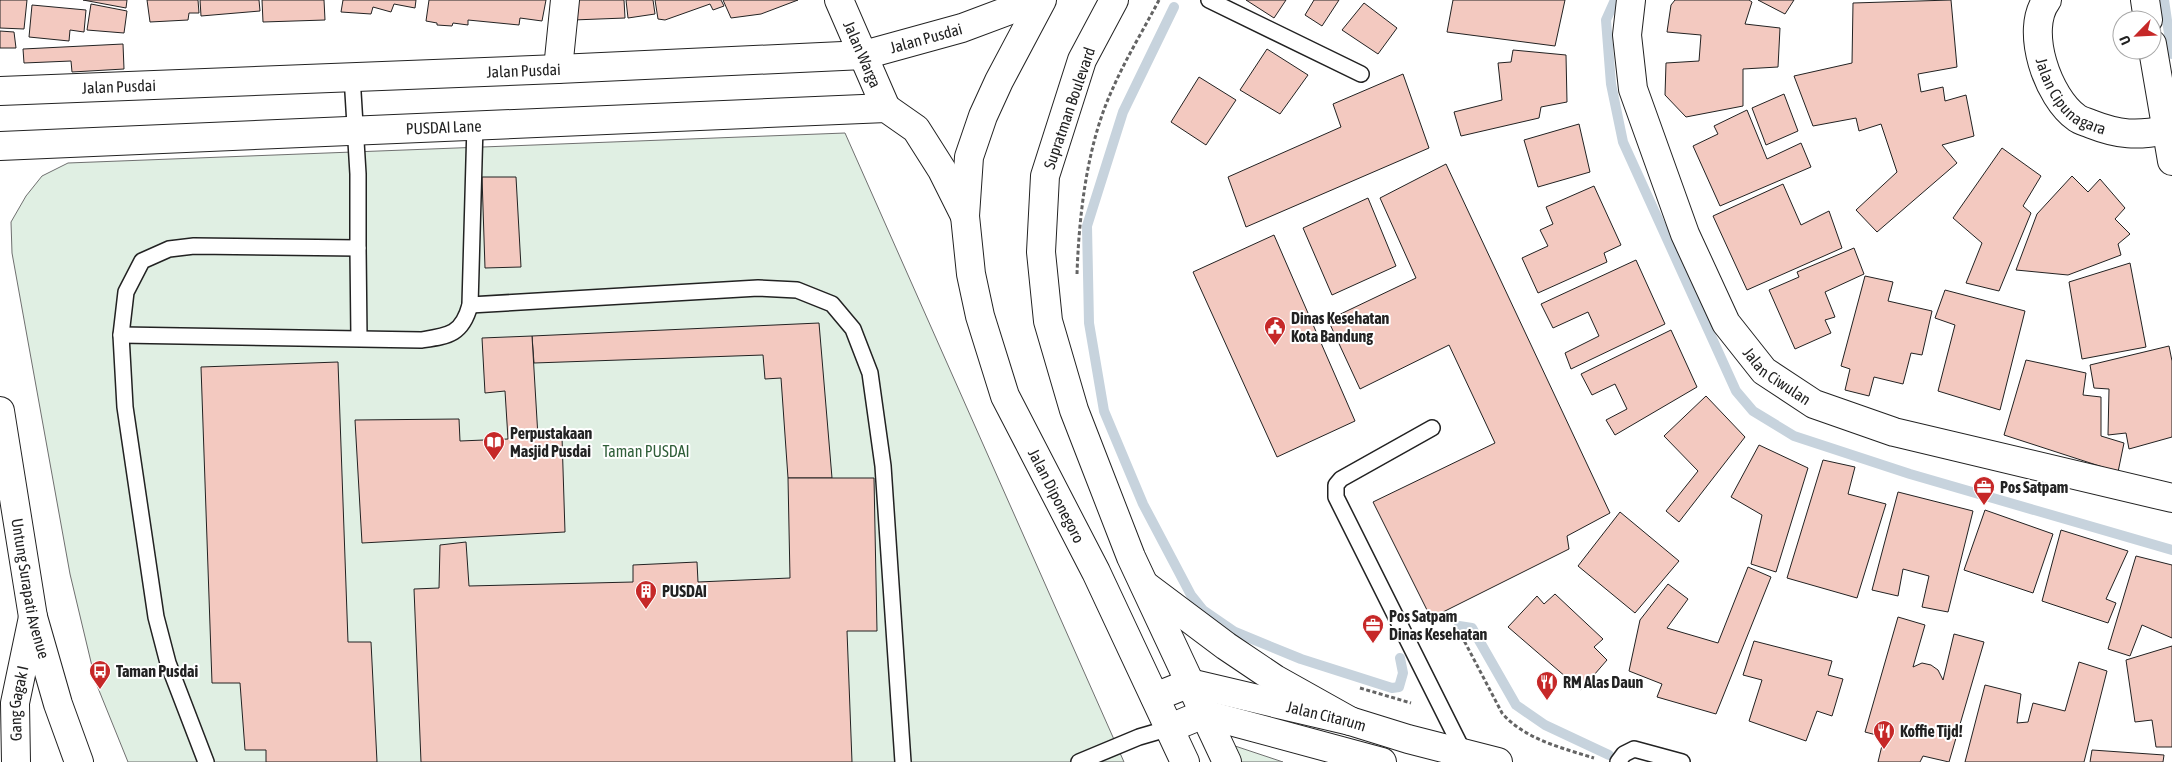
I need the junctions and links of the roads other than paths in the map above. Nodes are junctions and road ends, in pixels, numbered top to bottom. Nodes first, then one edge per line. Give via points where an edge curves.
1 (565, 0) edge
2 (839, 0) edge
3 (1037, 0) edge
4 (1042, 0) edge
5 (1114, 0) edge
6 (1210, 0) edge
7 (1631, 0) edge
8 (2047, 0) edge
9 (864, 55) junction
10 (2155, 60) edge
11 (558, 70) junction
12 (1361, 74) dead end
13 (352, 76) junction
14 (0, 91) edge
15 (886, 108) junction
16 (475, 126) junction
17 (2166, 130) junction
18 (355, 131) junction
19 (0, 146) edge
20 (2172, 161) edge
21 (965, 216) junction
22 (358, 248) junction
23 (470, 305) junction
24 (121, 335) junction
25 (358, 338) junction
26 (0, 416) edge
27 (1432, 428) dead end
28 (2172, 498) edge
29 (1142, 584) junction
30 (33, 617) junction
31 (1190, 683) junction
32 (1155, 698) junction
33 (1204, 714) junction
34 (1350, 721) junction
35 (1170, 728) junction
36 (1464, 753) junction
37 (16, 762) edge
38 (79, 762) edge
39 (206, 762) edge
40 (903, 762) edge
41 (1079, 762) edge
42 (1185, 762) edge
43 (1227, 762) edge
44 (1382, 762) edge
45 (1498, 762) edge
46 (1618, 762) edge
47 (1682, 762) edge

1 - 11 main road
2 - 9 main road, Jalan Warga
3 - 9 main road, Jalan Pusdai via 962,28
4 - 21 main road via 983,116 969,157
5 - 29 main road, Supratman Boulevard via 1082,60 1045,176 1041,252 1048,321 1074,410
6 - 12 lane
7 - 28 main road, Jalan Ciwulan via 1627,34 1634,89 1685,234 1726,323 1764,371 1814,404 1894,432
8 - 17 main road, Jalan Cipunagara via 2036,34 2042,63 2057,96 2076,118 2111,132 2139,135
9 - 11 main road, Jalan Pusdai
9 - 15 main road, Jalan Warga
10 - 17 main road
11 - 13 main road, Jalan Pusdai
13 - 14 main road, Jalan Pusdai
13 - 18 lane
15 - 16 main road, PUSDAI Lane
15 - 21 main road via 916,130 942,170
16 - 18 main road, PUSDAI Lane
16 - 23 lane
17 - 20 main road
18 - 19 main road, PUSDAI Lane
18 - 22 lane
21 - 32 main road, Jalan Diponegoro via 971,274 980,316 1005,396 1096,572
22 - 24 lane via 194,246 169,249 142,261 126,292
22 - 25 lane
23 - 25 lane via 466,320 442,337 421,340
23 - 40 lane via 758,288 797,290 832,304 852,329 870,373 883,466
24 - 25 lane
24 - 39 lane via 125,407 156,617 168,663
26 - 30 main road, Untung Surapati Avenue
27 - 36 lane via 1346,476 1336,485 1336,497
29 - 31 main road
29 - 34 main road via 1276,679
30 - 37 main road, Gang Gagak I via 15,703
30 - 38 main road, Untung Surapati Avenue
31 - 32 main road
31 - 33 main road
31 - 34 main road, Jalan Citarum
32 - 35 main road, Jalan Diponegoro
33 - 35 main road
33 - 43 main road
33 - 44 main road, Jalan Citarum
34 - 36 main road, Jalan Citarum
35 - 41 lane
35 - 42 main road, Jalan Diponegoro
36 - 45 main road, Jalan Citarum
46 - 47 lane via 1634,749

